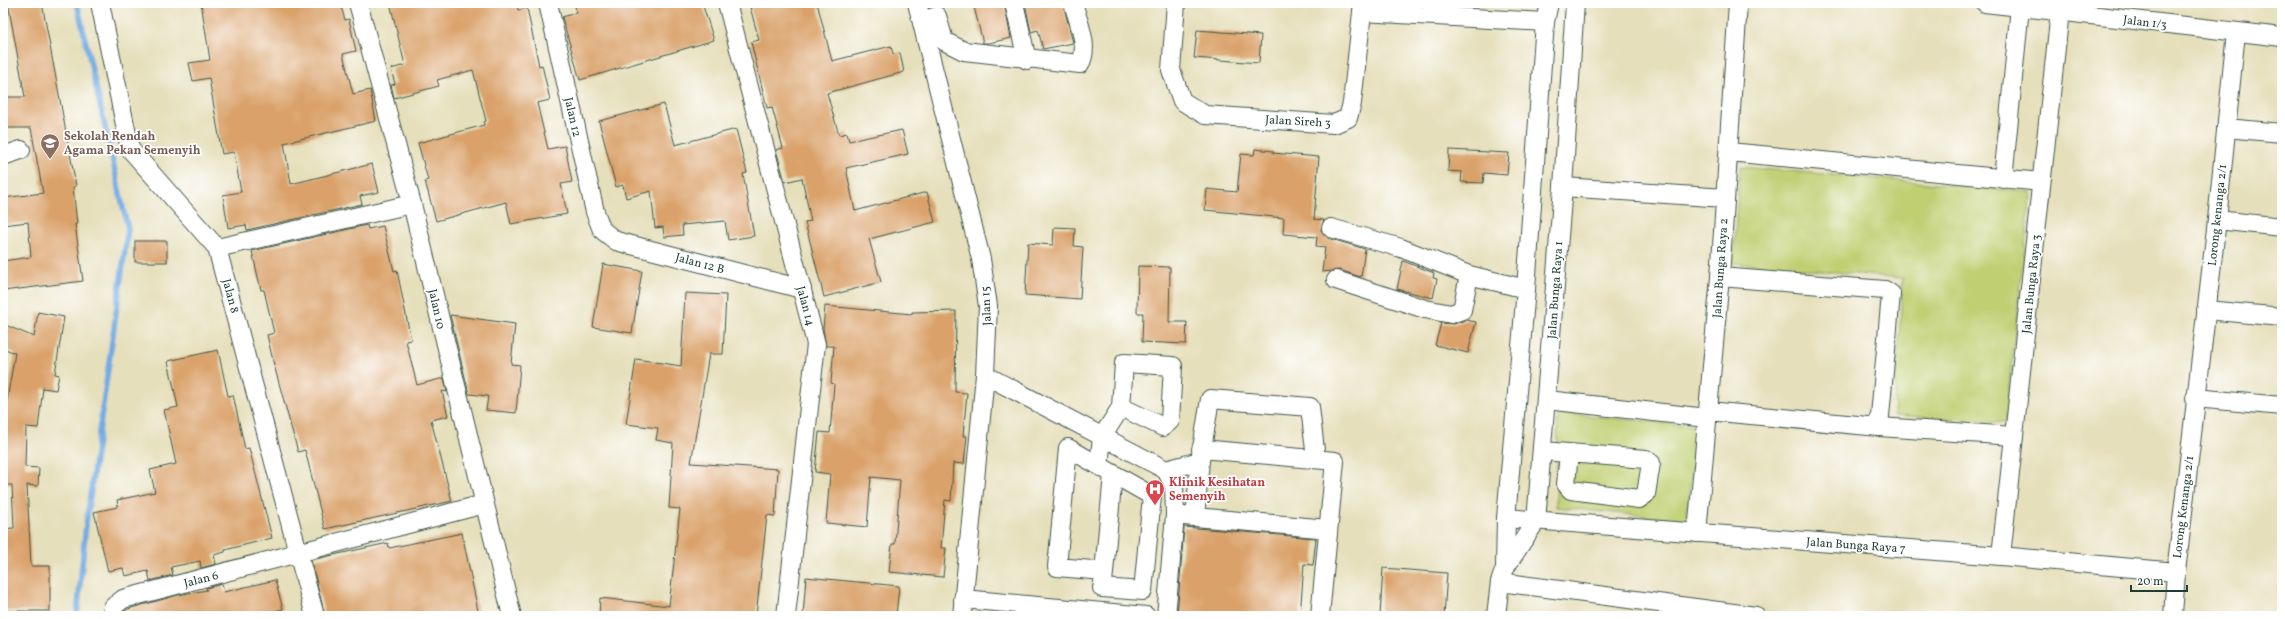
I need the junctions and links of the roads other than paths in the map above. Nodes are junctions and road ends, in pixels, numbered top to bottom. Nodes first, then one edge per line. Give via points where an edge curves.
1 (100, 3) edge
2 (358, 3) edge
3 (548, 3) edge
4 (727, 3) edge
5 (917, 3) edge
6 (1014, 3) edge
7 (1073, 3) edge
8 (1176, 3) edge
9 (1549, 3) edge
10 (1575, 3) edge
11 (1738, 3) edge
12 (1985, 3) edge
13 (1362, 7) edge
14 (2020, 7) junction
15 (2066, 9) edge
16 (922, 21) junction
17 (1545, 22) junction
18 (2236, 32) junction
19 (2282, 37) edge
20 (1027, 60) junction
21 (2226, 128) junction
22 (2282, 133) edge
23 (21, 150) dead end
24 (1729, 152) junction
25 (3, 156) edge
26 (2003, 178) junction
27 (2041, 182) junction
28 (1563, 187) junction
29 (1725, 198) junction
30 (412, 204) junction
31 (2217, 220) junction
32 (2282, 227) edge
33 (1331, 228) dead end
34 (602, 230) joint
35 (218, 248) junction
36 (1469, 275) junction
37 (1720, 277) junction
38 (1336, 280) dead end
39 (802, 289) junction
40 (1526, 289) junction
41 (2206, 310) junction
42 (2282, 317) edge
43 (985, 375) junction
44 (2195, 398) junction
45 (1547, 400) junction
46 (2282, 406) edge
47 (1121, 407) dead end
48 (1707, 414) junction
49 (1880, 427) junction
50 (2014, 436) junction
51 (1102, 437) junction
52 (1542, 451) junction
53 (1569, 453) junction
54 (1201, 455) junction
55 (1316, 459) junction
56 (1106, 470) junction
57 (1166, 470) junction
58 (484, 504) junction
59 (1175, 515) junction
60 (1195, 517) junction
61 (1506, 518) junction
62 (1536, 521) junction
63 (1328, 529) junction
64 (1697, 534) junction
65 (300, 553) junction
66 (2002, 556) junction
67 (2176, 572) junction
68 (1503, 575) junction
69 (1103, 579) junction
70 (963, 608) edge
71 (1100, 614) edge
72 (112, 616) edge
73 (315, 616) edge
74 (512, 616) edge
75 (786, 616) edge
76 (1146, 616) edge
77 (1166, 616) edge
78 (1320, 616) edge
79 (1496, 616) edge
80 (1756, 616) edge
81 (2173, 616) edge

1 - 35 street, Jalan 8 via 130,148
2 - 30 street, Jalan 10
3 - 34 street, Jalan 12 via 594,212
4 - 39 street, Jalan 14
5 - 16 street, Jalan 15
6 - 20 street
7 - 20 street via 1084,44 1084,57 1080,64
8 - 13 street, Jalan Sireh 3 via 1171,70 1182,101 1204,115 1334,124 1348,118 1352,103
9 - 17 street
10 - 28 street, Jalan Bunga Raya 1
11 - 24 street, Jalan Bunga Raya 2
12 - 14 street, Jalan 1/3
13 - 17 street
14 - 15 street, Jalan 1/3
14 - 26 street
15 - 18 street, Jalan 1/3
15 - 27 street, Jalan Bunga Raya 3
16 - 20 street via 937,16 944,41 964,51
16 - 43 street, Jalan 15 via 981,259 988,306
17 - 40 street
18 - 19 street, Jalan 1/3
18 - 21 street, Lorong kenanga 2/1
21 - 22 street
21 - 31 street, Lorong kenanga 2/1
23 - 25 street
24 - 26 street
24 - 29 street, Jalan Bunga Raya 2
26 - 27 street
27 - 50 street, Jalan Bunga Raya 3
28 - 29 street
28 - 45 street, Jalan Bunga Raya 1
29 - 37 street, Jalan Bunga Raya 2
30 - 35 street
30 - 58 street, Jalan 10
31 - 32 street
31 - 41 street, Lorong kenanga 2/1
33 - 36 street via 1401,248
34 - 39 street, Jalan 12 B via 616,241
35 - 65 street, Jalan 8
36 - 38 street via 1462,310 1451,314 1425,309
36 - 40 street
37 - 48 street, Jalan Bunga Raya 2
37 - 49 street via 1886,290 1891,294
39 - 75 street, Jalan 14 via 816,344
40 - 61 street
41 - 42 street
41 - 44 street, Lorong kenanga 2/1
43 - 51 street
43 - 70 street, Jalan 15
44 - 46 street
44 - 67 street, Lorong Kenanga 2/1
45 - 48 street
45 - 52 street, Jalan Bunga Raya 1
47 - 51 street
48 - 49 street
48 - 64 street, Jalan Bunga Raya 2
49 - 50 street
50 - 66 street, Jalan Bunga Raya 3
51 - 56 street
51 - 57 street
52 - 53 street
52 - 62 street, Jalan Bunga Raya 1
53 - 53 street via 1646,460 1651,463 1646,494 1639,499 1571,490 1566,484
54 - 55 street
54 - 55 street via 1210,399 1310,407
54 - 57 street
54 - 60 street
55 - 63 street via 1335,461
56 - 69 street
56 - 69 street via 1152,496 1143,591
56 - 69 street via 1068,448 1057,567
57 - 59 street via 1174,486
58 - 65 street, Jalan 6
58 - 74 street, Jalan 10
59 - 60 street
59 - 77 street
60 - 63 street
61 - 62 street, Jalan Bunga Raya 7
61 - 68 street
62 - 64 street, Jalan Bunga Raya 7
62 - 68 street, Jalan Bunga Raya 1
63 - 78 street
64 - 66 street, Jalan Bunga Raya 7
65 - 72 street, Jalan 6 via 123,598 113,607
65 - 73 street, Jalan 8
66 - 67 street, Jalan Bunga Raya 7
67 - 81 street, Lorong Kenanga 2/1
68 - 79 street
68 - 80 street
69 - 71 street
70 - 71 street
71 - 76 street

